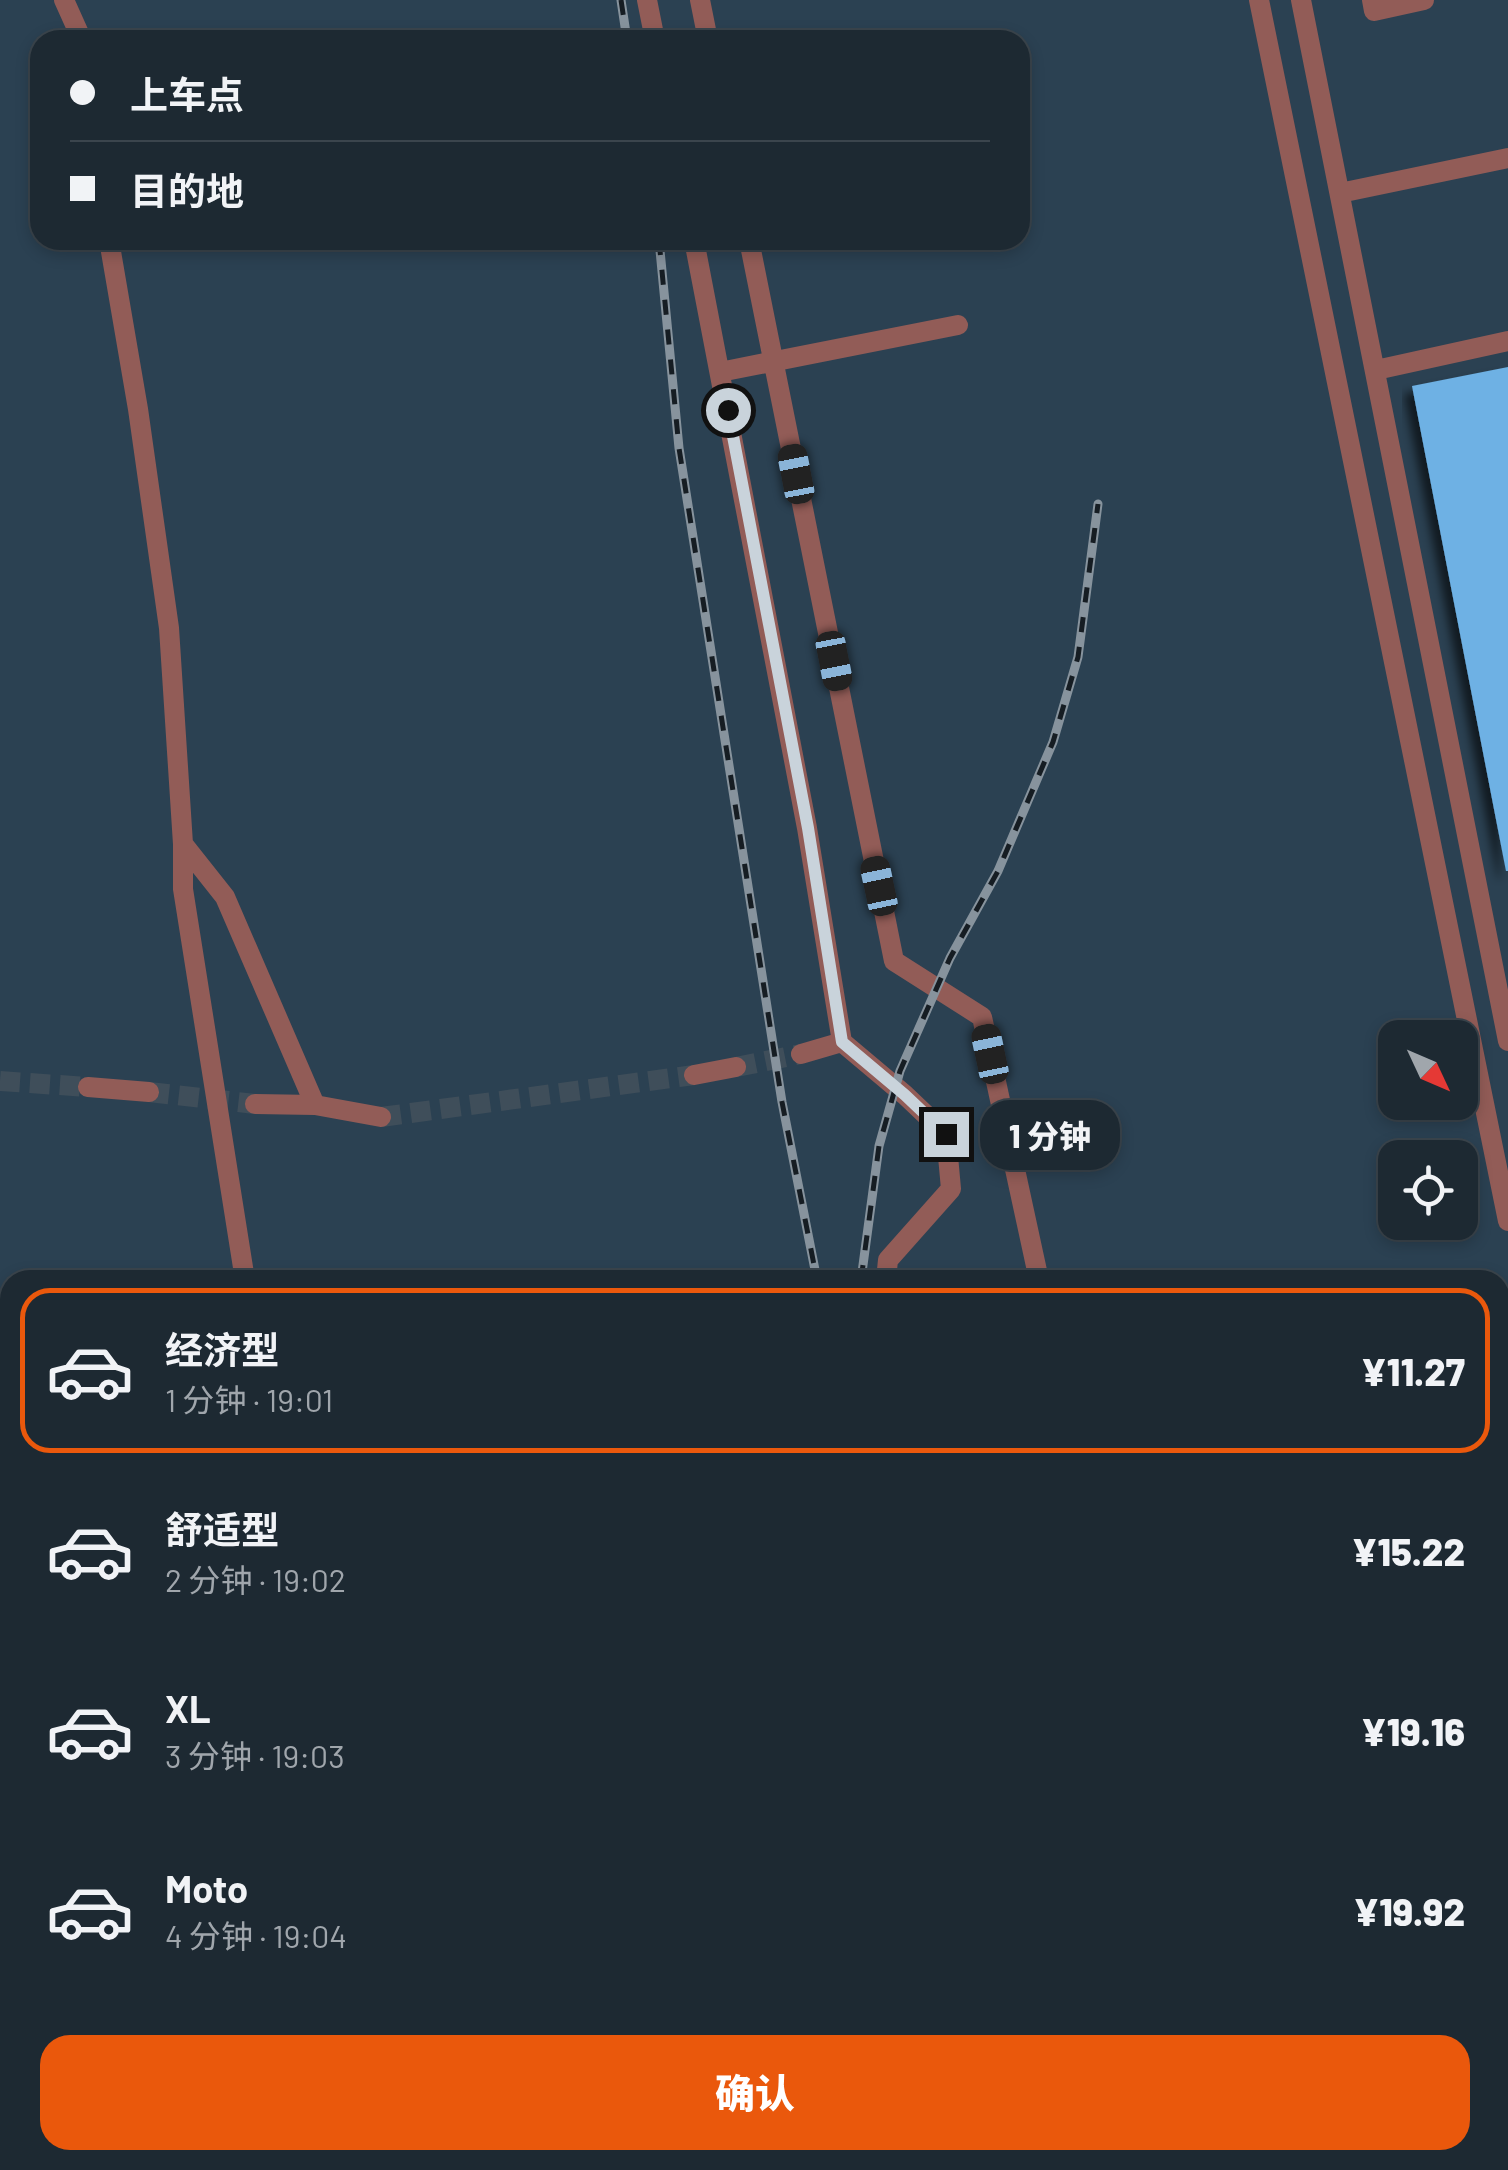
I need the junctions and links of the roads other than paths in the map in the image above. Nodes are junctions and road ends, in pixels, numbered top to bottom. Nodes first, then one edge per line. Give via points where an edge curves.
1 (64, 0) edge
2 (647, 0) edge
3 (700, 0) edge
4 (1259, 0) edge
5 (1301, 0) edge
6 (1372, 0) edge
7 (1424, 0) edge
8 (78, 30) edge
9 (653, 30) edge
10 (706, 30) edge
11 (1508, 158) edge
12 (1340, 193) junction
13 (111, 250) edge
14 (696, 250) edge
15 (751, 250) edge
16 (958, 325) dead end
17 (1508, 342) edge
18 (774, 361) junction
19 (1376, 370) junction
20 (720, 372) junction
21 (182, 844) junction
22 (1507, 1035) edge
23 (842, 1042) junction
24 (800, 1054) tunnel mouth
25 (736, 1067) tunnel mouth
26 (694, 1076) tunnel mouth
27 (88, 1088) tunnel mouth
28 (149, 1092) tunnel mouth
29 (255, 1104) tunnel mouth
30 (315, 1106) junction
31 (381, 1117) tunnel mouth
32 (1508, 1221) edge
33 (243, 1270) edge
34 (887, 1270) edge
35 (1036, 1270) edge

1 - 8 street
2 - 9 street
3 - 10 street
4 - 32 street
5 - 12 street
6 - 7 street via 1374,11
11 - 12 street
12 - 19 street
13 - 21 street via 168,628
14 - 20 street
15 - 18 street
16 - 18 street
17 - 19 street
18 - 20 street
18 - 35 street via 894,961 982,1016
19 - 22 street
20 - 23 street
21 - 30 street via 225,897
21 - 33 street via 183,889
23 - 24 street
23 - 34 street via 946,1134 950,1188 888,1260
25 - 26 street
27 - 28 street
29 - 30 street
30 - 31 street

